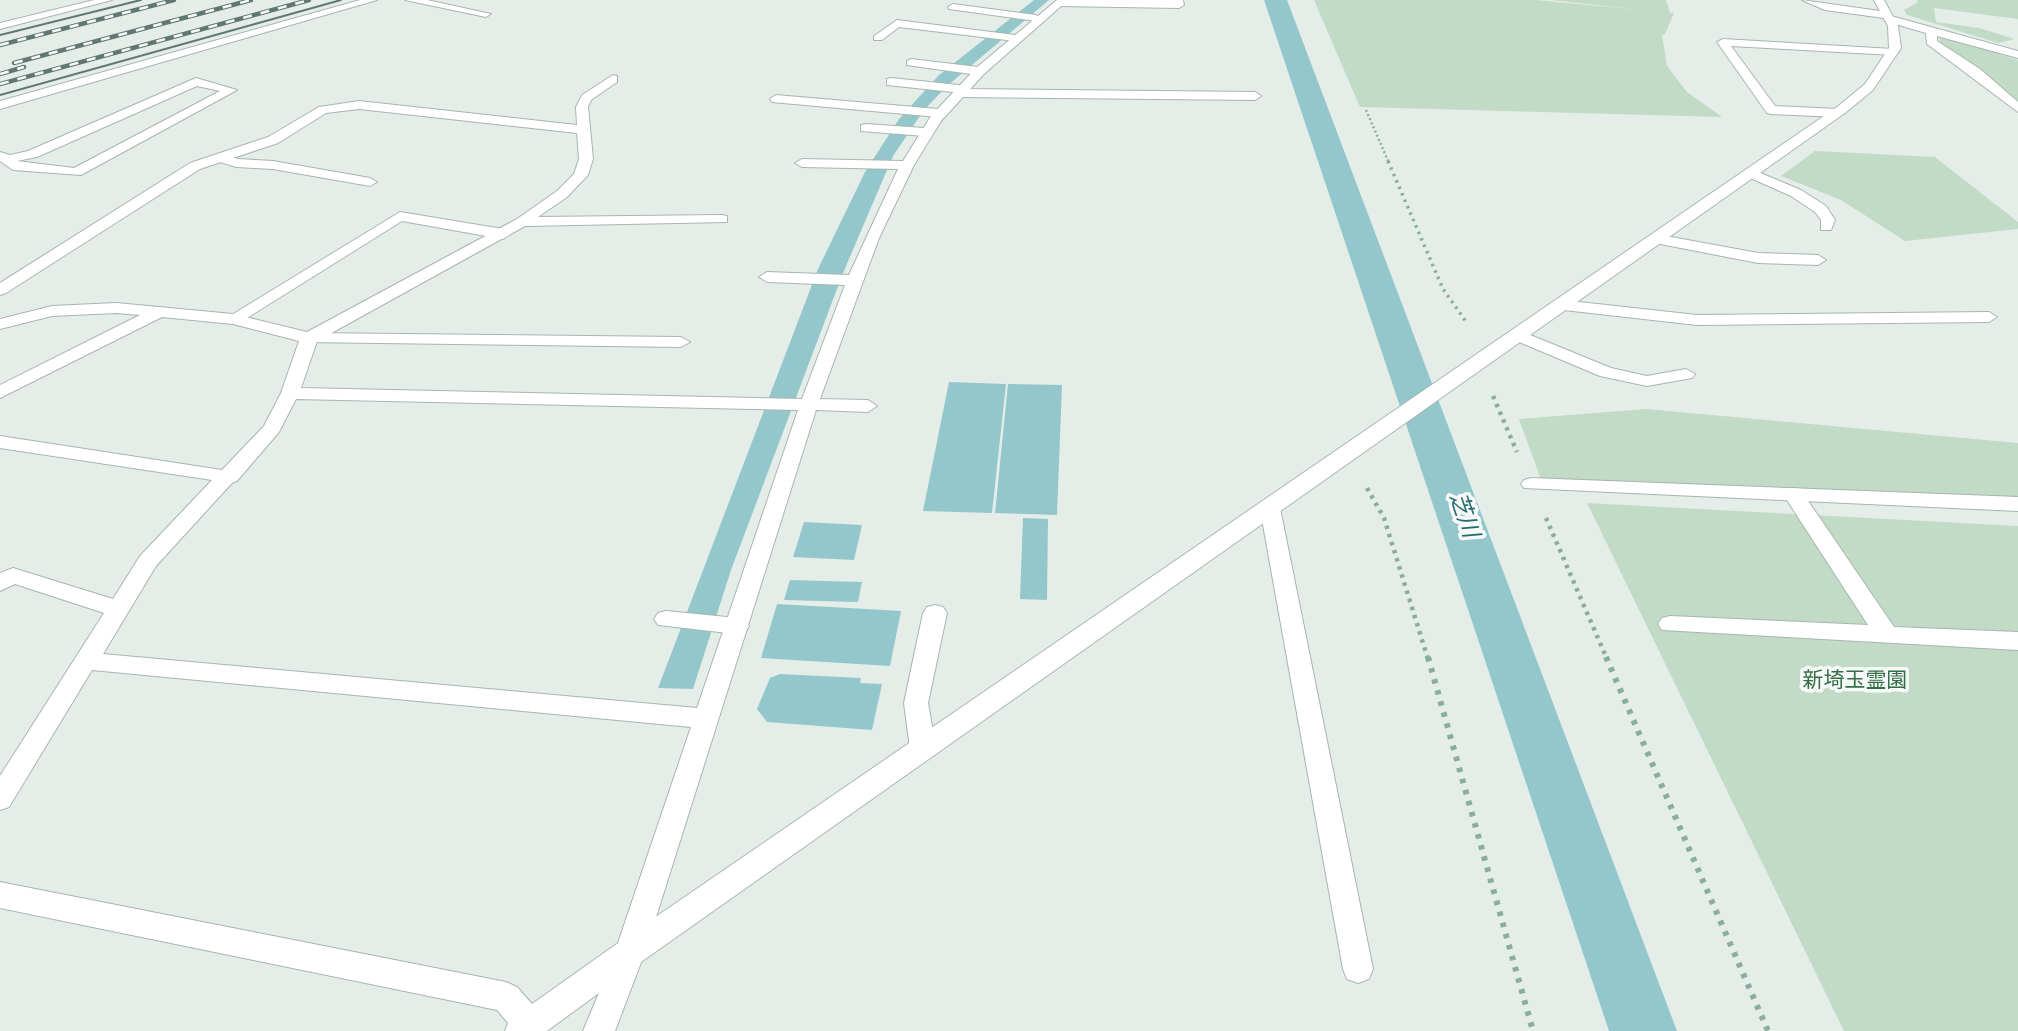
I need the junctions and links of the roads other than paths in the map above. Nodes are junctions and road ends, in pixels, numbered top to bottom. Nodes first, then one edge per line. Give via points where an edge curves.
1 (107, 0) edge
2 (372, 0) edge
3 (410, 0) edge
4 (1178, 0) edge
5 (1807, 0) edge
6 (1061, 1) edge
7 (1883, 6) edge
8 (953, 8) dead end
9 (486, 14) dead end
10 (1038, 19) junction
11 (0, 26) edge
12 (1932, 31) junction
13 (878, 38) dead end
14 (1016, 38) junction
15 (1893, 52) junction
16 (2018, 55) edge
17 (911, 63) dead end
18 (979, 71) junction
19 (613, 79) dead end
20 (891, 82) dead end
21 (959, 91) junction
22 (1255, 96) dead end
23 (776, 99) dead end
24 (0, 106) edge
25 (2018, 108) edge
26 (940, 113) junction
27 (1838, 113) junction
28 (872, 128) dead end
29 (584, 130) junction
30 (925, 132) junction
31 (4, 158) edge
32 (222, 158) junction
33 (802, 163) dead end
34 (907, 165) junction
35 (1751, 173) junction
36 (370, 182) dead end
37 (722, 219) dead end
38 (522, 222) junction
39 (1826, 227) dead end
40 (503, 233) junction
41 (1656, 239) junction
42 (1818, 260) dead end
43 (767, 277) dead end
44 (853, 280) junction
45 (0, 290) edge
46 (1561, 305) junction
47 (162, 311) junction
48 (1989, 317) dead end
49 (233, 319) junction
50 (0, 324) edge
51 (1518, 334) junction
52 (309, 338) junction
53 (681, 342) dead end
54 (1685, 374) dead end
55 (0, 392) edge
56 (290, 393) junction
57 (809, 403) junction
58 (868, 406) dead end
59 (0, 442) edge
60 (230, 477) junction
61 (1531, 484) road end
62 (1793, 494) junction
63 (2018, 504) edge
64 (1270, 508) junction
65 (0, 583) edge
66 (119, 609) junction
67 (934, 613) dead end
68 (666, 619) dead end
69 (1670, 624) dead end
70 (737, 626) junction
71 (1887, 635) junction
72 (2018, 641) edge
73 (87, 661) junction
74 (707, 719) junction
75 (923, 749) junction
76 (0, 799) edge
77 (0, 895) edge
78 (630, 952) junction
79 (1358, 969) dead end
80 (525, 1028) edge
81 (599, 1031) edge

1 - 11 street
2 - 24 street
3 - 9 street
4 - 6 street via 1179,5
5 - 7 street via 1829,8
6 - 10 street
7 - 12 street
7 - 15 street
8 - 10 street
10 - 14 street
12 - 16 street
12 - 25 street via 1931,42
13 - 14 street via 897,23
14 - 18 street
15 - 27 street via 1870,87
15 - 27 street via 1723,42 1771,110
17 - 18 street
18 - 21 street
19 - 29 street via 586,98
20 - 21 street
21 - 22 street
21 - 26 street
23 - 26 street
26 - 30 street
27 - 35 street
28 - 30 street
29 - 32 street via 339,106 304,120 273,140
29 - 38 street via 586,159 581,175
30 - 34 street
31 - 31 street via 32,154 197,82 231,90 76,172 13,166
32 - 36 street
32 - 45 street via 194,166
33 - 34 street
34 - 44 street
35 - 39 street via 1821,209 1828,220
35 - 41 street
37 - 38 street
38 - 40 street
40 - 49 street via 400,216
40 - 52 street
41 - 42 street via 1758,258
41 - 46 street
43 - 44 street
44 - 57 street
46 - 48 street via 1697,320
46 - 51 street
47 - 49 street
47 - 50 street via 52,311
47 - 55 street
49 - 52 street
51 - 54 street via 1606,372 1647,381
51 - 64 street
52 - 53 street
52 - 56 street
56 - 57 street
56 - 60 street via 272,428
57 - 58 street
57 - 70 street
59 - 60 street
60 - 66 street via 148,561
61 - 62 street
62 - 63 street
62 - 71 street
64 - 75 street
64 - 79 street
65 - 66 street via 13,576
66 - 73 street
67 - 75 street via 916,702
68 - 70 street
69 - 71 street
70 - 74 street
71 - 72 street
73 - 74 street
73 - 76 street
74 - 78 street
75 - 78 street
77 - 80 street via 506,997
78 - 80 street
78 - 81 street

